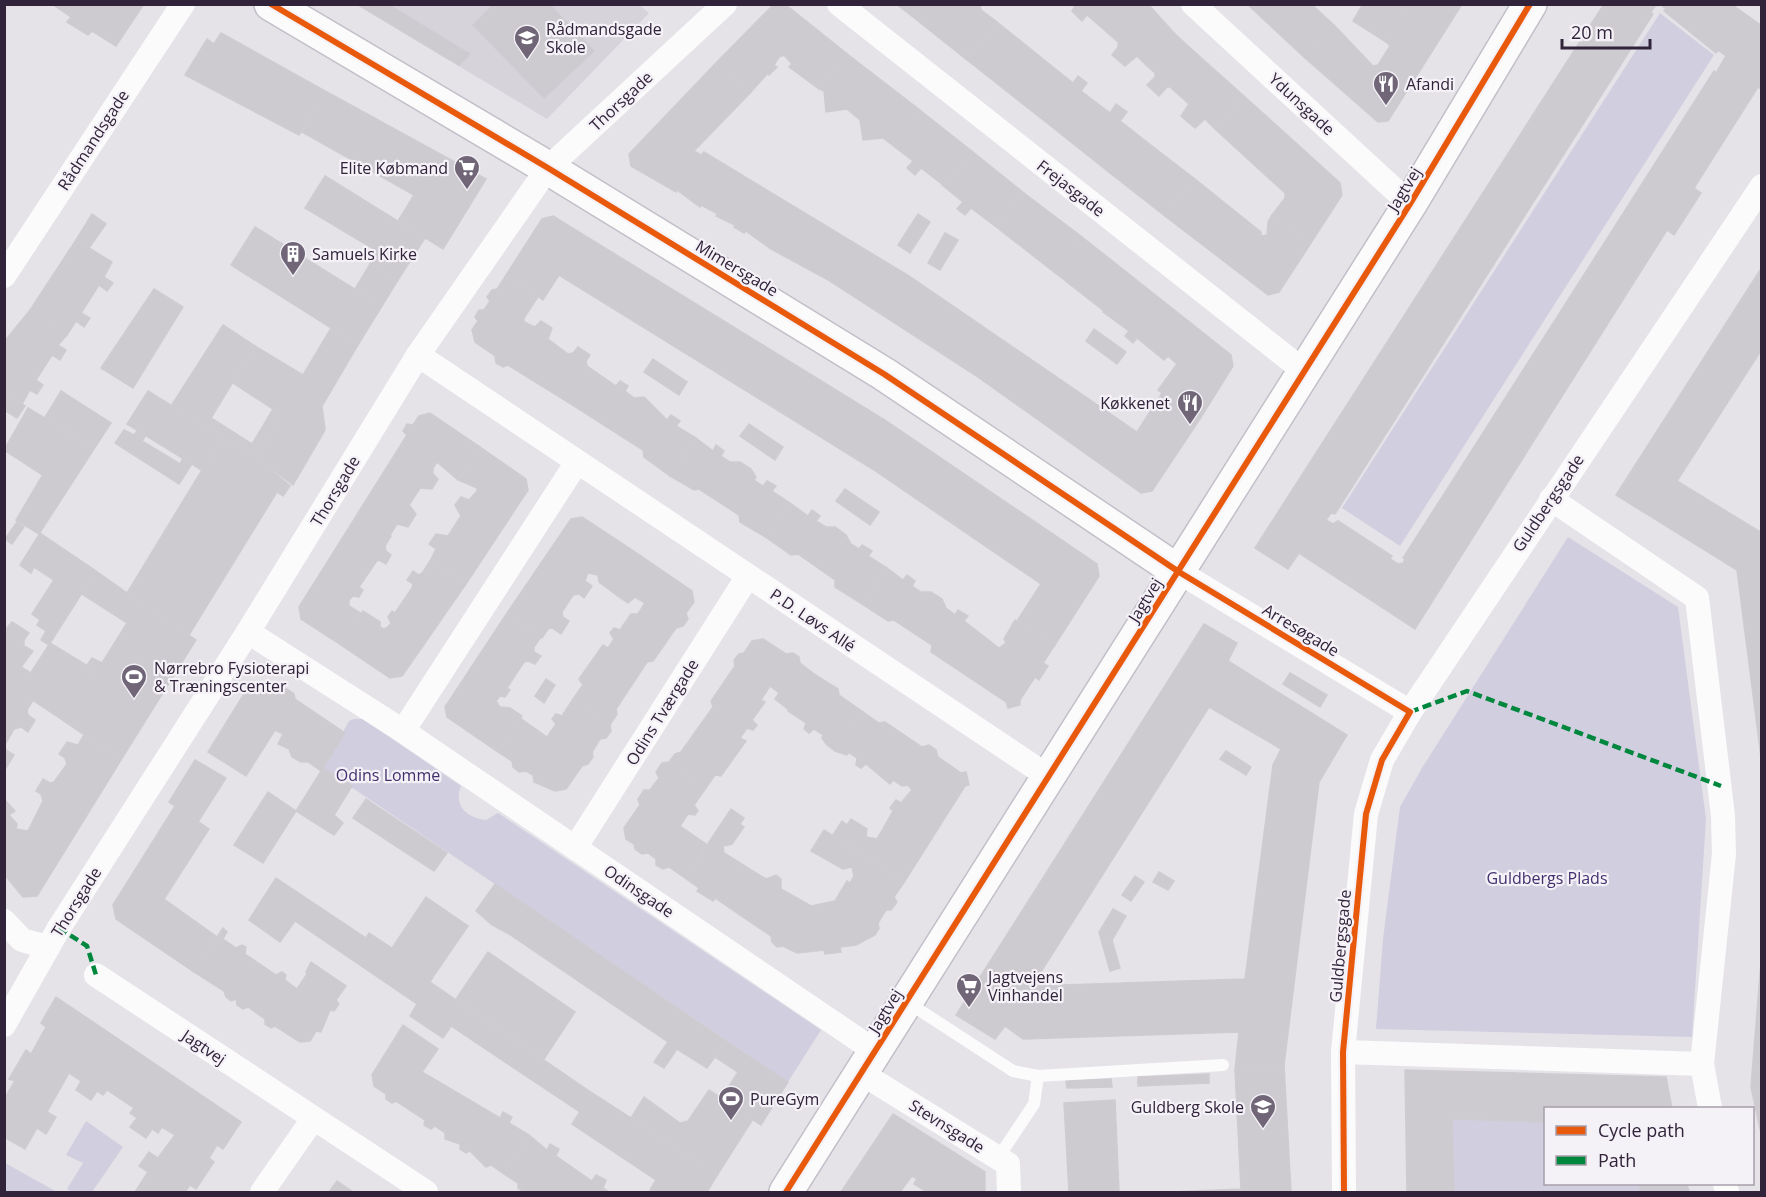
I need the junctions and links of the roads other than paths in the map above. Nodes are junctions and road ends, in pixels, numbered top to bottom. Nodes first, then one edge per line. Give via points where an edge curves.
1 (183, 4) edge
2 (271, 4) edge
3 (725, 4) edge
4 (839, 4) edge
5 (1193, 4) edge
6 (1529, 9) edge
7 (548, 168) junction
8 (1761, 186) edge
9 (1410, 204) junction
10 (4, 276) edge
11 (418, 355) junction
12 (1304, 370) junction
13 (577, 462) junction
14 (1551, 499) junction
15 (1179, 572) junction
16 (748, 576) junction
17 (248, 632) junction
18 (1410, 712) junction
19 (403, 731) junction
20 (1049, 777) junction
21 (575, 848) junction
22 (4, 921) edge
23 (47, 948) junction
24 (96, 975) dead end
25 (907, 1002) junction
26 (4, 1025) edge
27 (1343, 1052) junction
28 (868, 1062) junction
29 (1702, 1064) junction
30 (1223, 1065) dead end
31 (1038, 1076) junction
32 (1710, 1107) edge
33 (312, 1119) junction
34 (998, 1158) junction
35 (262, 1192) edge
36 (426, 1192) edge
37 (786, 1192) edge
38 (1009, 1192) edge
39 (1344, 1192) edge

1 - 10 street, Rådmandsgade
2 - 7 street, Mimersgade
3 - 7 street, Thorsgade
4 - 12 street, Frejasgade
5 - 9 street, Ydunsgade
6 - 9 street, Jagtvej
7 - 11 street, Thorsgade
7 - 15 street, Mimersgade via 894,380
8 - 14 street, Guldbergsgade
9 - 12 street, Jagtvej
11 - 13 street, P.D. Løvs Allé
11 - 17 street, Thorsgade
12 - 15 street, Jagtvej
13 - 16 street, P.D. Løvs Allé
13 - 19 street
14 - 18 street, Guldbergsgade
14 - 29 street via 1697,598 1721,786 1724,854
15 - 18 street, Arresøgade
15 - 20 street, Jagtvej
16 - 20 street, P.D. Løvs Allé
16 - 21 street, Odins Tværgade
17 - 19 street, Odinsgade
17 - 23 street, Thorsgade
18 - 27 street, Guldbergsgade via 1382,760 1366,814
19 - 21 street, Odinsgade
20 - 25 street, Jagtvej
21 - 28 street, Odinsgade
22 - 23 street via 22,940
23 - 26 street, Thorsgade
24 - 33 street, Jagtvej
25 - 28 street, Jagtvej
25 - 31 lane, Jagtvej via 1013,1071
27 - 29 street
27 - 39 street, Guldbergsgade
28 - 34 street, Stevnsgade
28 - 37 street, Jagtvej
29 - 32 street
30 - 31 lane, Jagtvej
31 - 34 lane via 1034,1104
33 - 35 street
33 - 36 street, Jagtvej
34 - 38 street, Stevnsgade via 1008,1164

